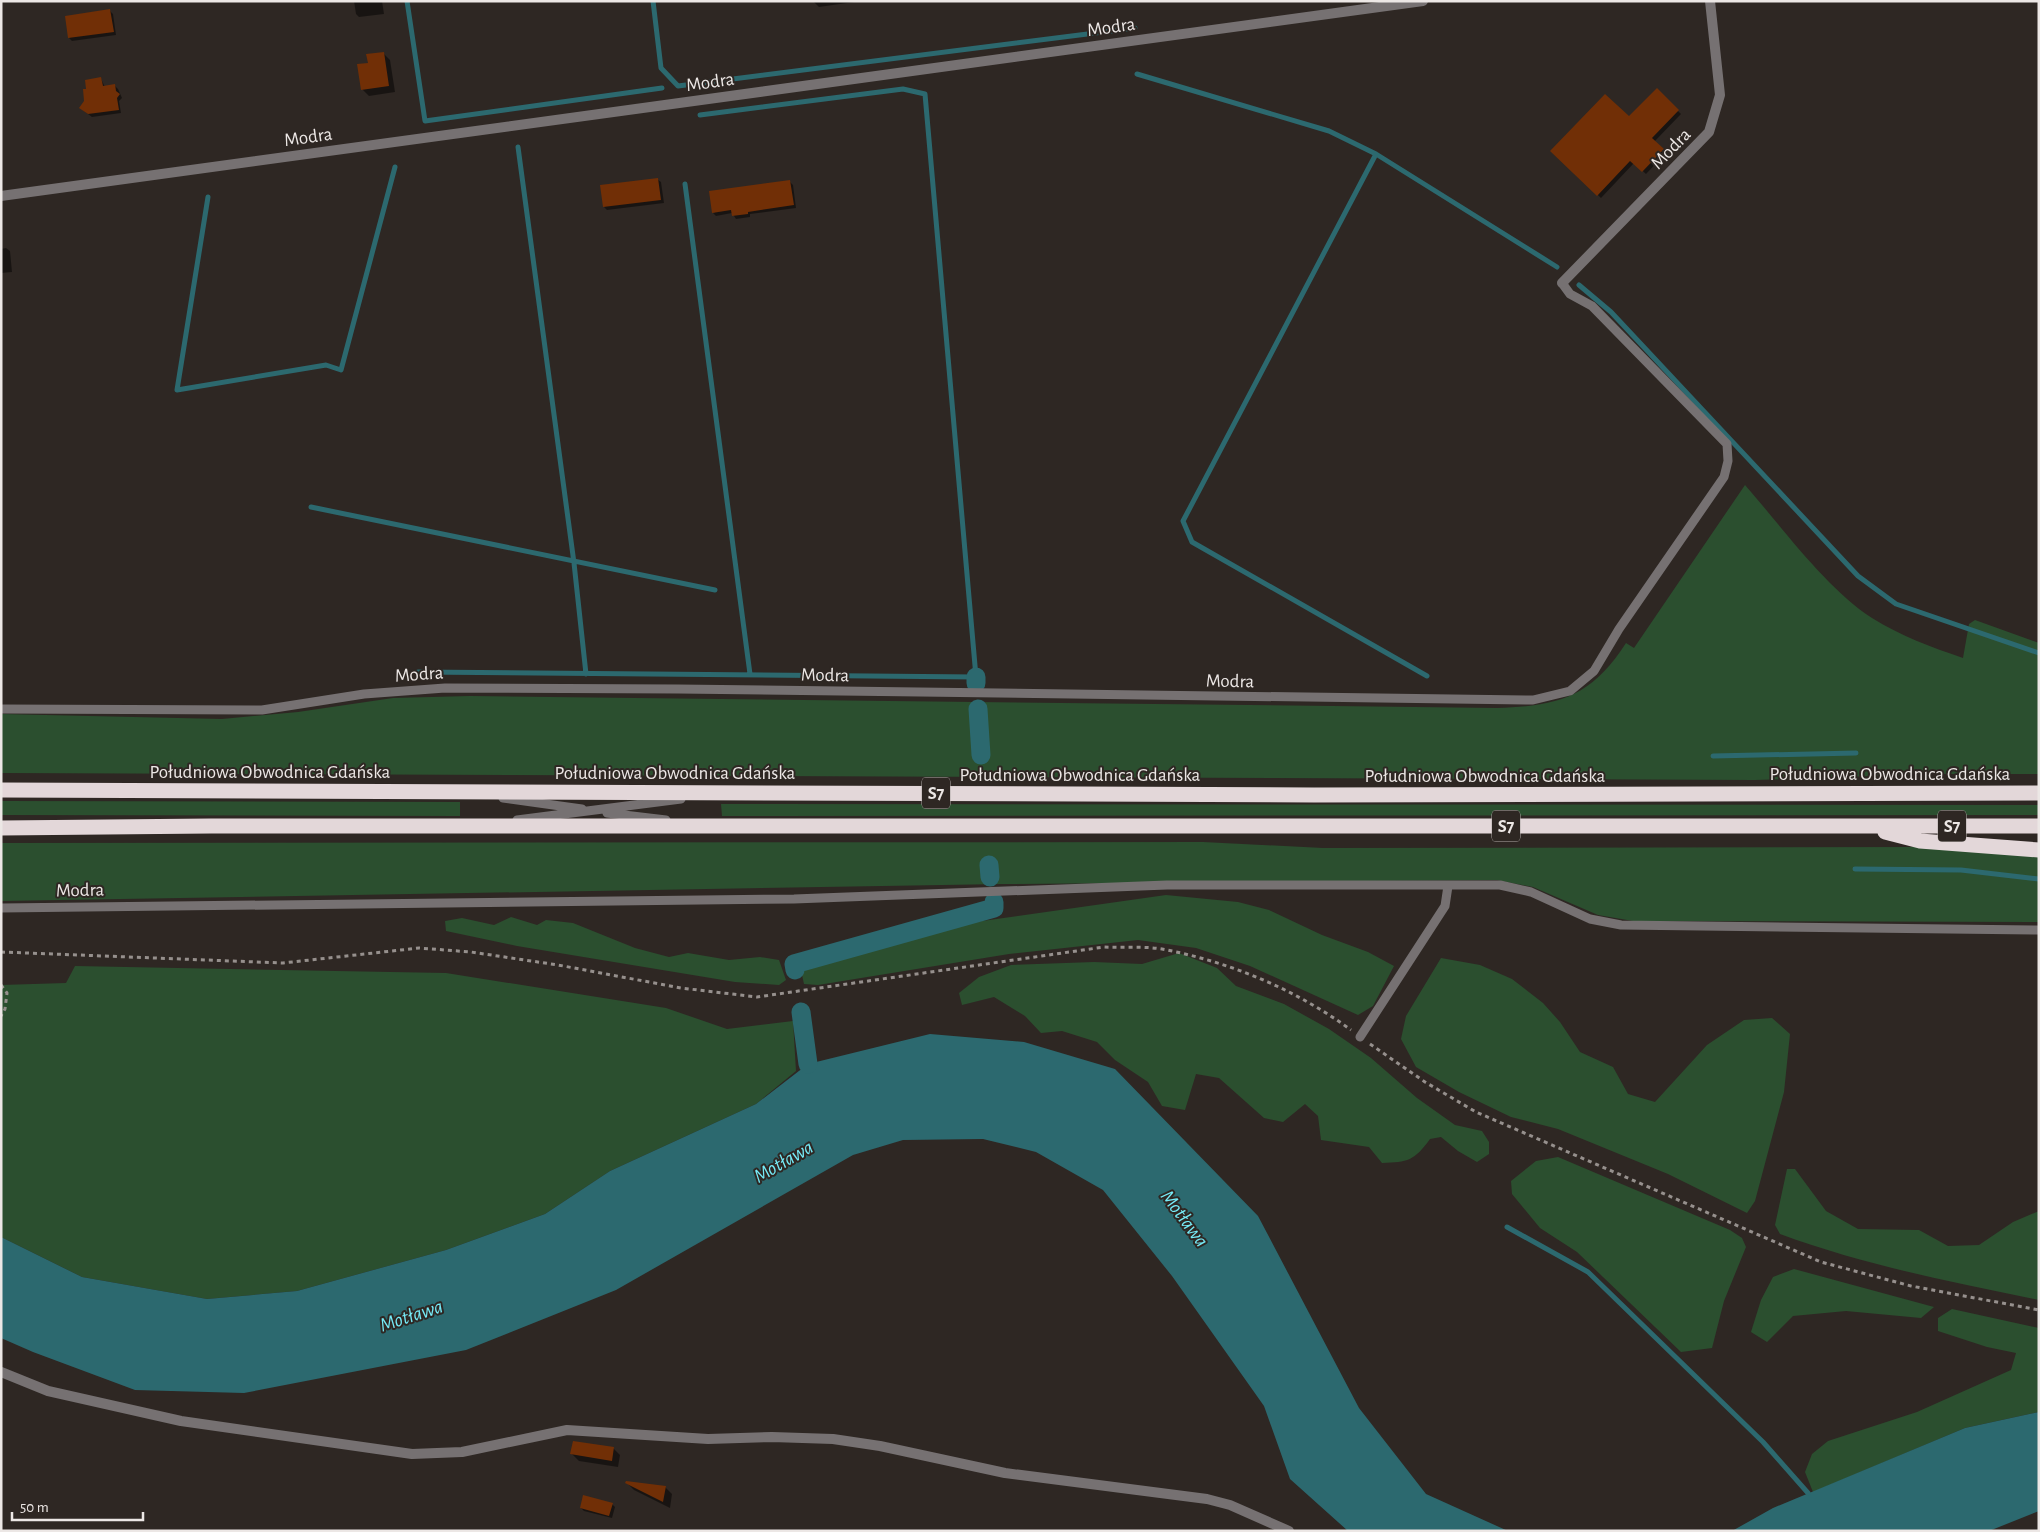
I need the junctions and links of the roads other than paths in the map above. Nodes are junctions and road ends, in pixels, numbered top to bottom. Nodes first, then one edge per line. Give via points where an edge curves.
1 (1423, 1) edge
2 (1710, 1) edge
3 (1, 196) edge
4 (1562, 282) joint
5 (1, 709) edge
6 (1, 790) edge
7 (461, 792) junction
8 (722, 793) junction
9 (2039, 794) edge
10 (594, 811) junction
11 (460, 826) junction
12 (721, 826) junction
13 (1864, 826) junction
14 (2039, 826) edge
15 (1, 828) edge
16 (2039, 850) edge
17 (1448, 886) junction
18 (1, 908) edge
19 (2039, 930) edge
20 (1360, 1037) road end
21 (1, 1372) edge
22 (1289, 1531) edge

1 - 3 street, Modra
2 - 4 street, Modra via 1720,95 1709,132
4 - 5 lane, Modra via 1570,294 1592,306 1727,444 1728,460 1724,477 1619,629 1594,671 1570,691 1533,700 445,688 364,694 262,710
6 - 7 highway, Południowa Obwodnica Gdańska / S7
7 - 8 highway, Południowa Obwodnica Gdańska / S7
7 - 10 lane
8 - 9 highway, Południowa Obwodnica Gdańska / S7
8 - 10 lane
10 - 11 lane
10 - 12 lane
11 - 12 highway, S7
11 - 15 highway, S7
12 - 13 highway, S7
13 - 14 highway, S7
13 - 16 highway via 1920,841
17 - 18 lane, Modra via 1167,885 794,899
17 - 19 lane, Modra via 1500,885 1531,892 1590,919 1621,925
17 - 20 lane via 1445,906
21 - 22 street via 48,1391 181,1422 412,1454 462,1452 567,1430 708,1439 772,1437 858,1442 1005,1473 1207,1499 1230,1505

